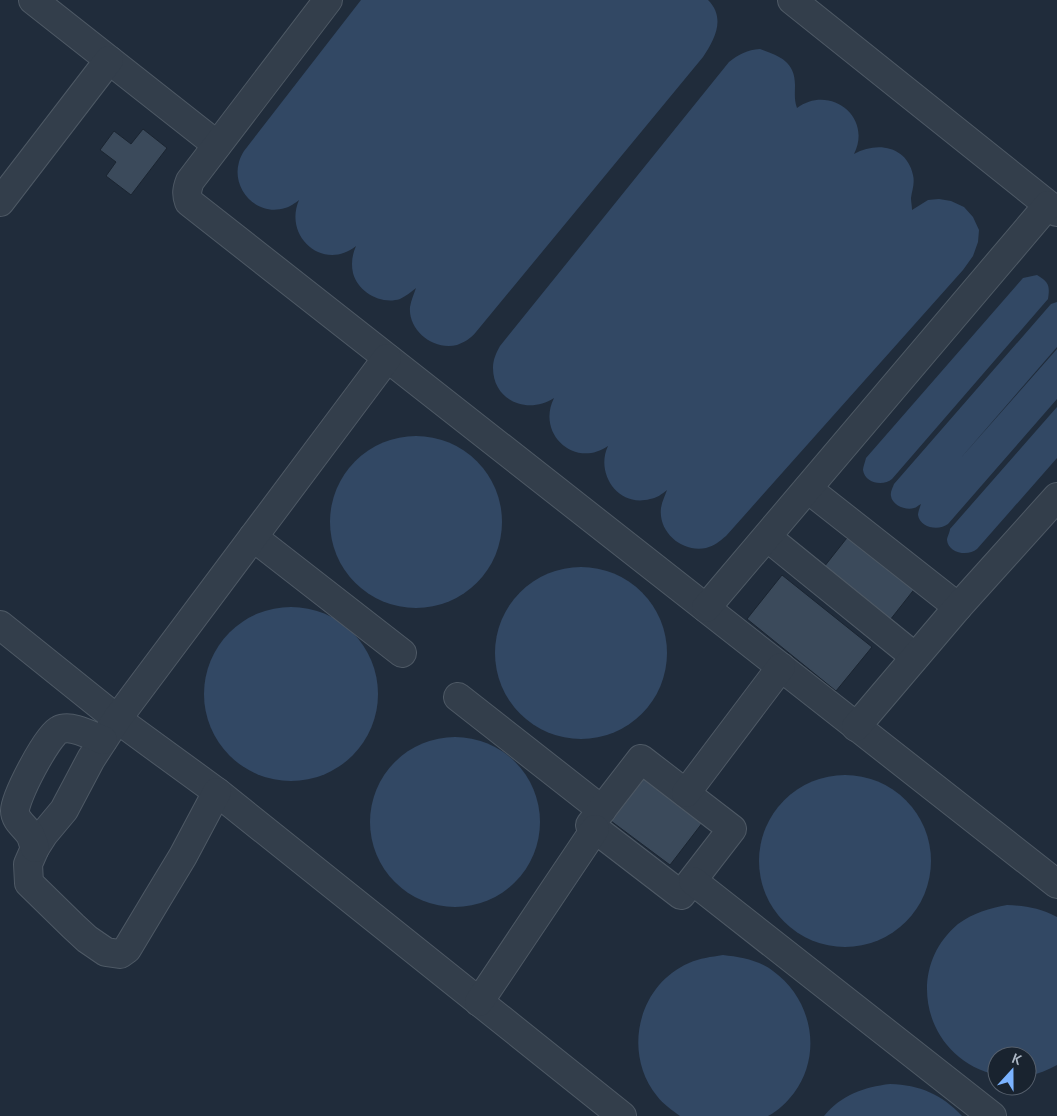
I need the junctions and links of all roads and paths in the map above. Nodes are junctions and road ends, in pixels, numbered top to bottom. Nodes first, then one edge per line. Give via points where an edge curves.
1 (32, 0) edge
2 (328, 0) edge
3 (792, 0) edge
4 (109, 60) junction
5 (217, 146) junction
6 (0, 202) edge
7 (1053, 209) edge
8 (387, 358) junction
9 (808, 489) junction
10 (1057, 497) edge
11 (253, 537) junction
12 (767, 537) junction
13 (958, 607) junction
14 (706, 608) junction
15 (0, 625) edge
16 (402, 653) dead end
17 (915, 657) junction
18 (781, 667) junction
19 (458, 697) dead end
20 (856, 726) junction
21 (110, 730) junction
22 (217, 792) junction
23 (686, 793) junction
24 (598, 819) junction
25 (35, 848) junction
26 (692, 881) junction
27 (1057, 884) edge
28 (479, 1002) junction
29 (622, 1116) edge
30 (992, 1116) edge

1 - 4 lane
2 - 5 lane
3 - 7 lane
4 - 5 lane
4 - 6 lane
5 - 8 lane via 190,181 186,195 189,202
7 - 9 lane
8 - 11 lane
8 - 14 lane
9 - 12 lane
9 - 13 lane
10 - 13 lane
11 - 16 lane
11 - 21 lane
12 - 14 lane
12 - 17 lane
13 - 17 lane
14 - 18 lane
15 - 21 lane
17 - 20 lane
18 - 20 lane
18 - 23 lane
19 - 24 lane
20 - 27 lane
21 - 22 lane
21 - 25 lane via 64,810
21 - 25 lane via 66,728 58,730 48,740 14,810
22 - 25 lane via 183,856 127,949 120,954 106,952 87,939 29,883 28,864
22 - 28 lane
23 - 24 lane via 641,759
23 - 26 lane via 732,829
24 - 26 lane via 682,896
24 - 28 lane
26 - 30 lane
28 - 29 lane

